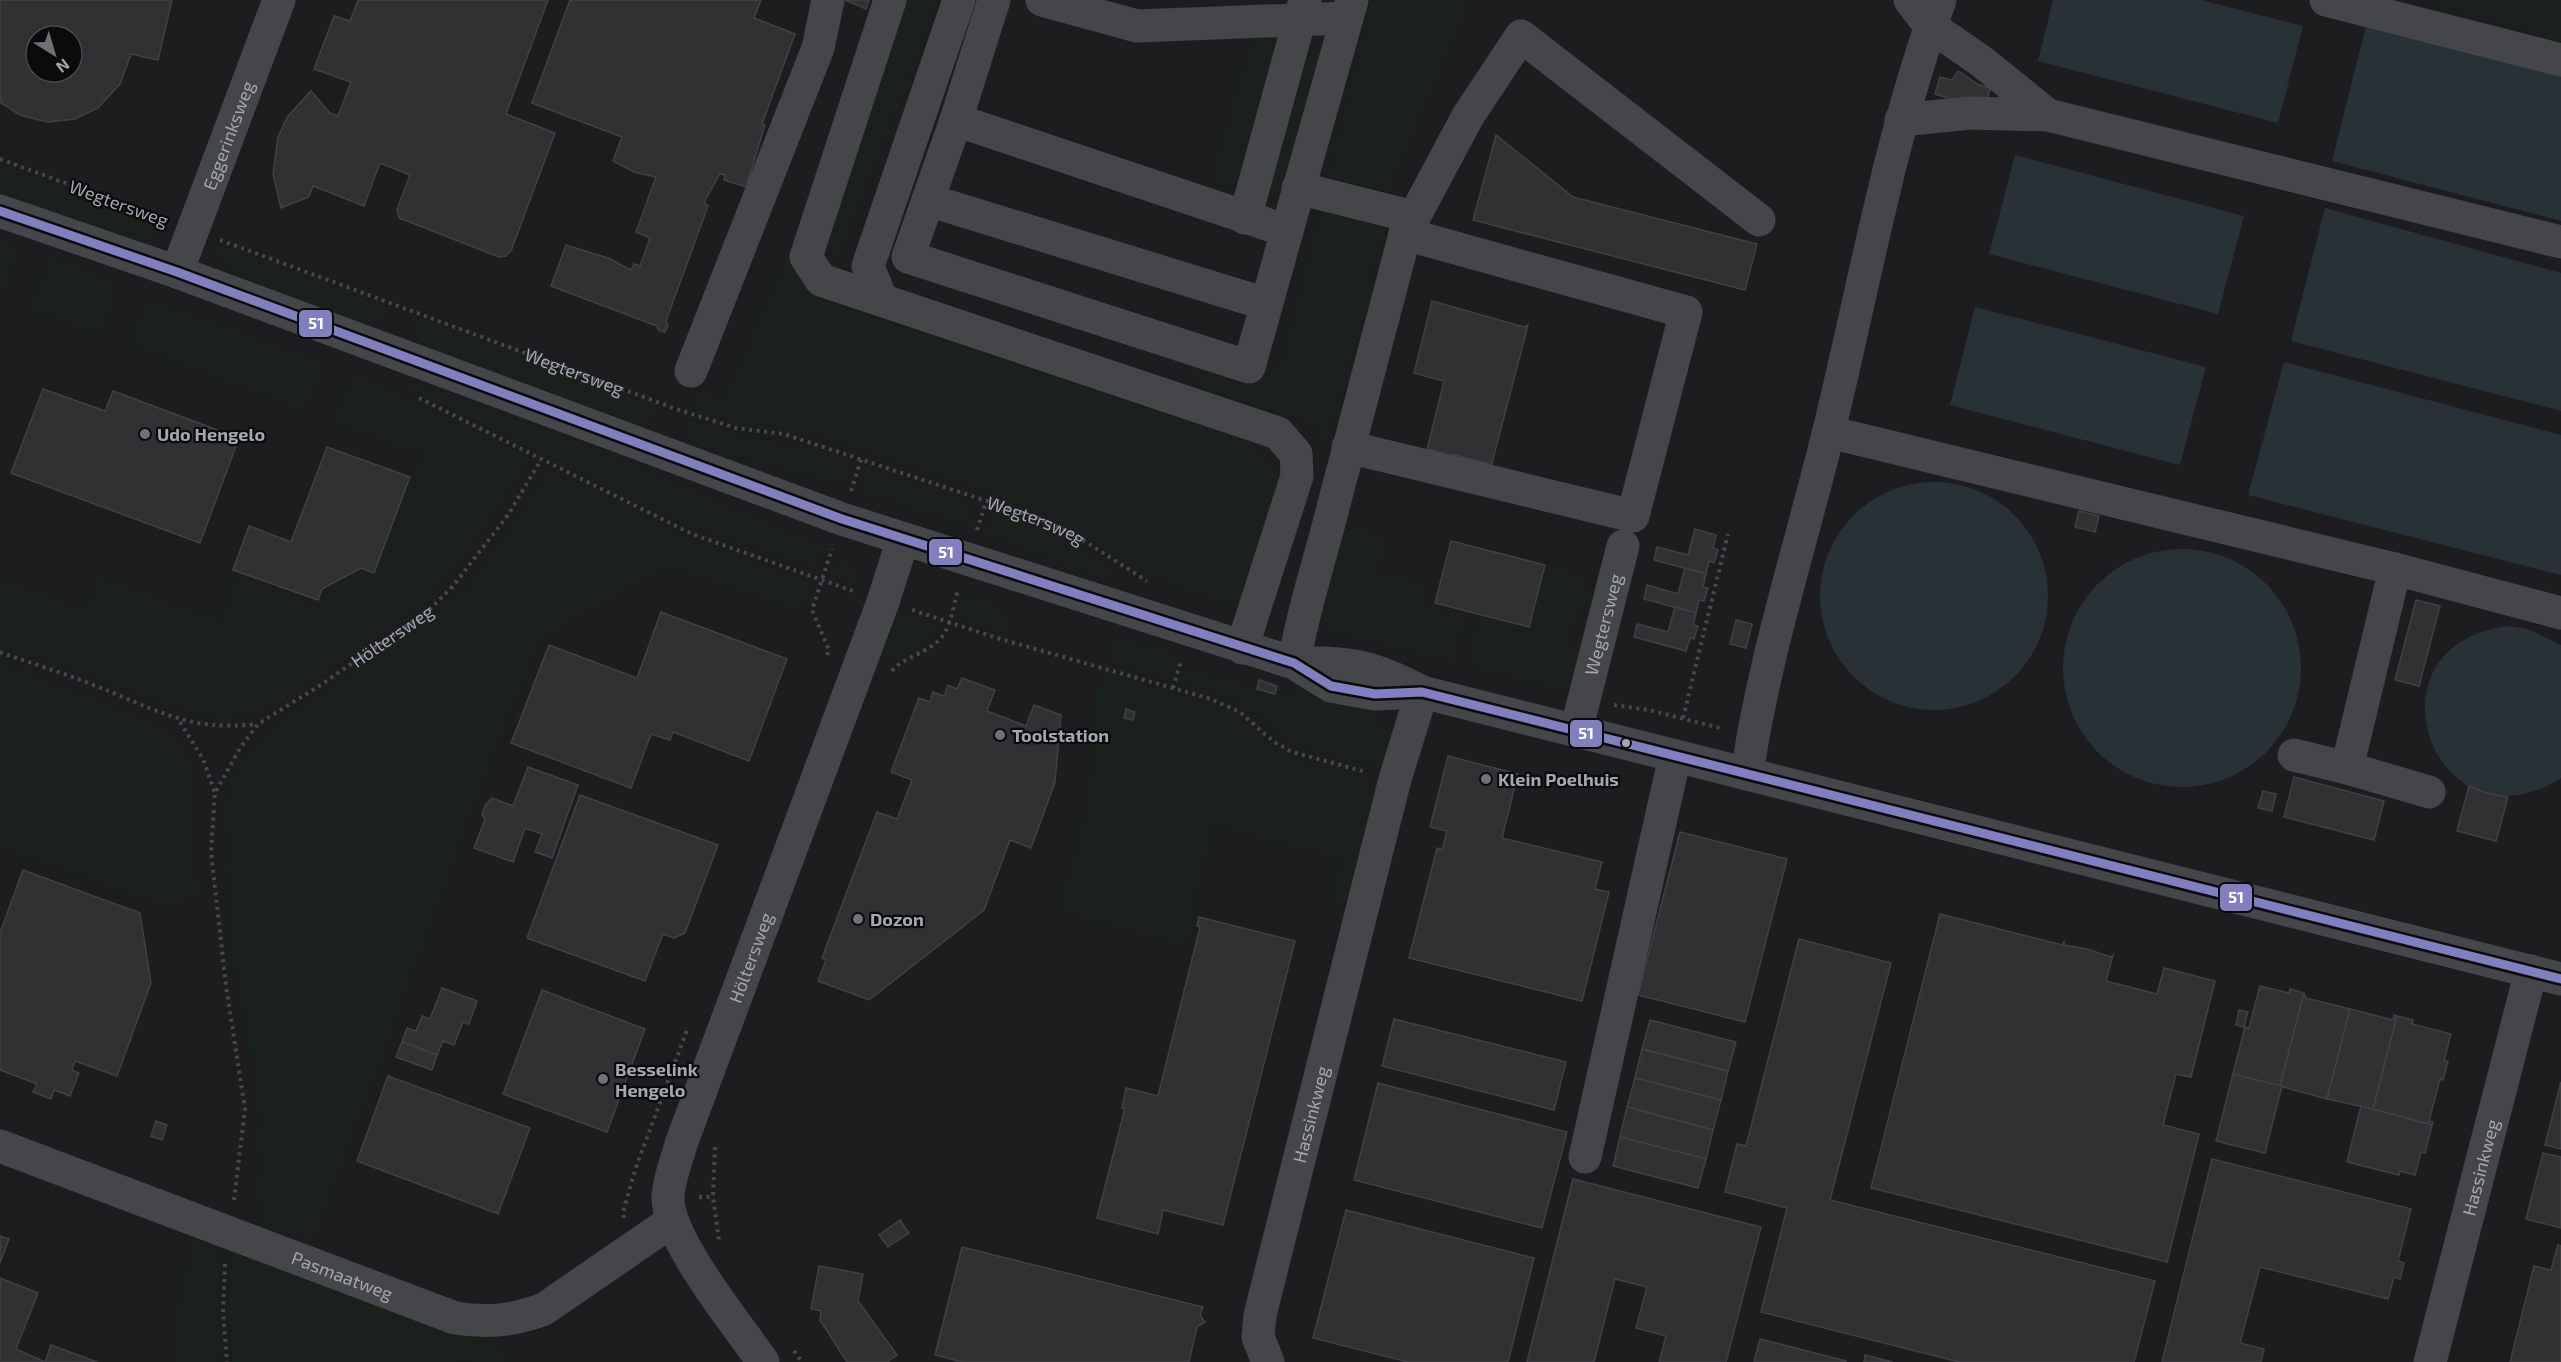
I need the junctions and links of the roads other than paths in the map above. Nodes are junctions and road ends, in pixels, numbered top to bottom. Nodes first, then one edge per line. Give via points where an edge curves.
1 (279, 0) edge
2 (828, 0) edge
3 (890, 0) edge
4 (959, 0) edge
5 (994, 0) edge
6 (1042, 0) edge
7 (1910, 0) edge
8 (2326, 0) edge
9 (1302, 9) edge
10 (1349, 9) edge
11 (1935, 13) edge
12 (2561, 60) edge
13 (2048, 115) junction
14 (956, 120) junction
15 (1901, 120) junction
16 (1298, 188) junction
17 (928, 200) junction
18 (0, 211) edge
19 (1245, 218) junction
20 (1759, 220) dead end
21 (1409, 226) junction
22 (1287, 231) junction
23 (2561, 242) edge
24 (177, 272) junction
25 (881, 299) junction
26 (1266, 304) junction
27 (691, 371) dead end
28 (1829, 432) junction
29 (1348, 447) junction
30 (903, 539) junction
31 (1623, 546) dead end
32 (2395, 569) junction
33 (2561, 613) edge
34 (1242, 648) junction
35 (1294, 663) junction
36 (1422, 692) junction
37 (1580, 717) junction
38 (2294, 755) dead end
39 (1675, 756) junction
40 (2347, 768) junction
41 (1747, 774) junction
42 (2429, 792) dead end
43 (2546, 975) edge
44 (0, 1146) edge
45 (1585, 1157) dead end
46 (672, 1221) junction
47 (777, 1354) edge
48 (1268, 1362) edge
49 (2430, 1362) edge

1 - 24 street, Eggerinksweg
2 - 27 street via 818,48
3 - 25 street via 806,257 821,280
4 - 25 street via 868,266
5 - 14 street
6 - 9 street via 1137,26
7 - 11 street
8 - 12 street
9 - 10 street
9 - 19 street
10 - 16 street
11 - 13 street via 1981,61
11 - 15 street
13 - 15 street via 1970,113
13 - 23 street
14 - 17 street
14 - 19 street
15 - 28 street
16 - 21 street
16 - 22 street
17 - 26 street
17 - 26 street via 908,256 1249,367
18 - 24 street
19 - 22 street
20 - 21 street via 1521,36 1468,116
21 - 29 street
21 - 29 street via 1686,312 1633,516
22 - 26 street
24 - 30 street via 683,462
25 - 34 street via 1278,433 1296,454 1297,476
28 - 32 street
28 - 41 street via 1778,623
29 - 35 street
30 - 34 street
30 - 46 street, Höltersweg via 884,602 681,1144 668,1198
31 - 37 street, Wegtersweg
32 - 33 street
32 - 40 street
34 - 35 street
35 - 36 street via 1335,662 1386,673
36 - 37 street
36 - 48 street, Hassinkweg via 1395,779 1260,1315 1258,1337
37 - 39 street
38 - 40 street
39 - 41 street
39 - 45 street
40 - 42 street
41 - 43 street
43 - 49 street, Hassinkweg
44 - 46 street, Pasmaatweg via 455,1318 484,1322 521,1318 543,1309
46 - 47 street, Höltersweg via 688,1252

